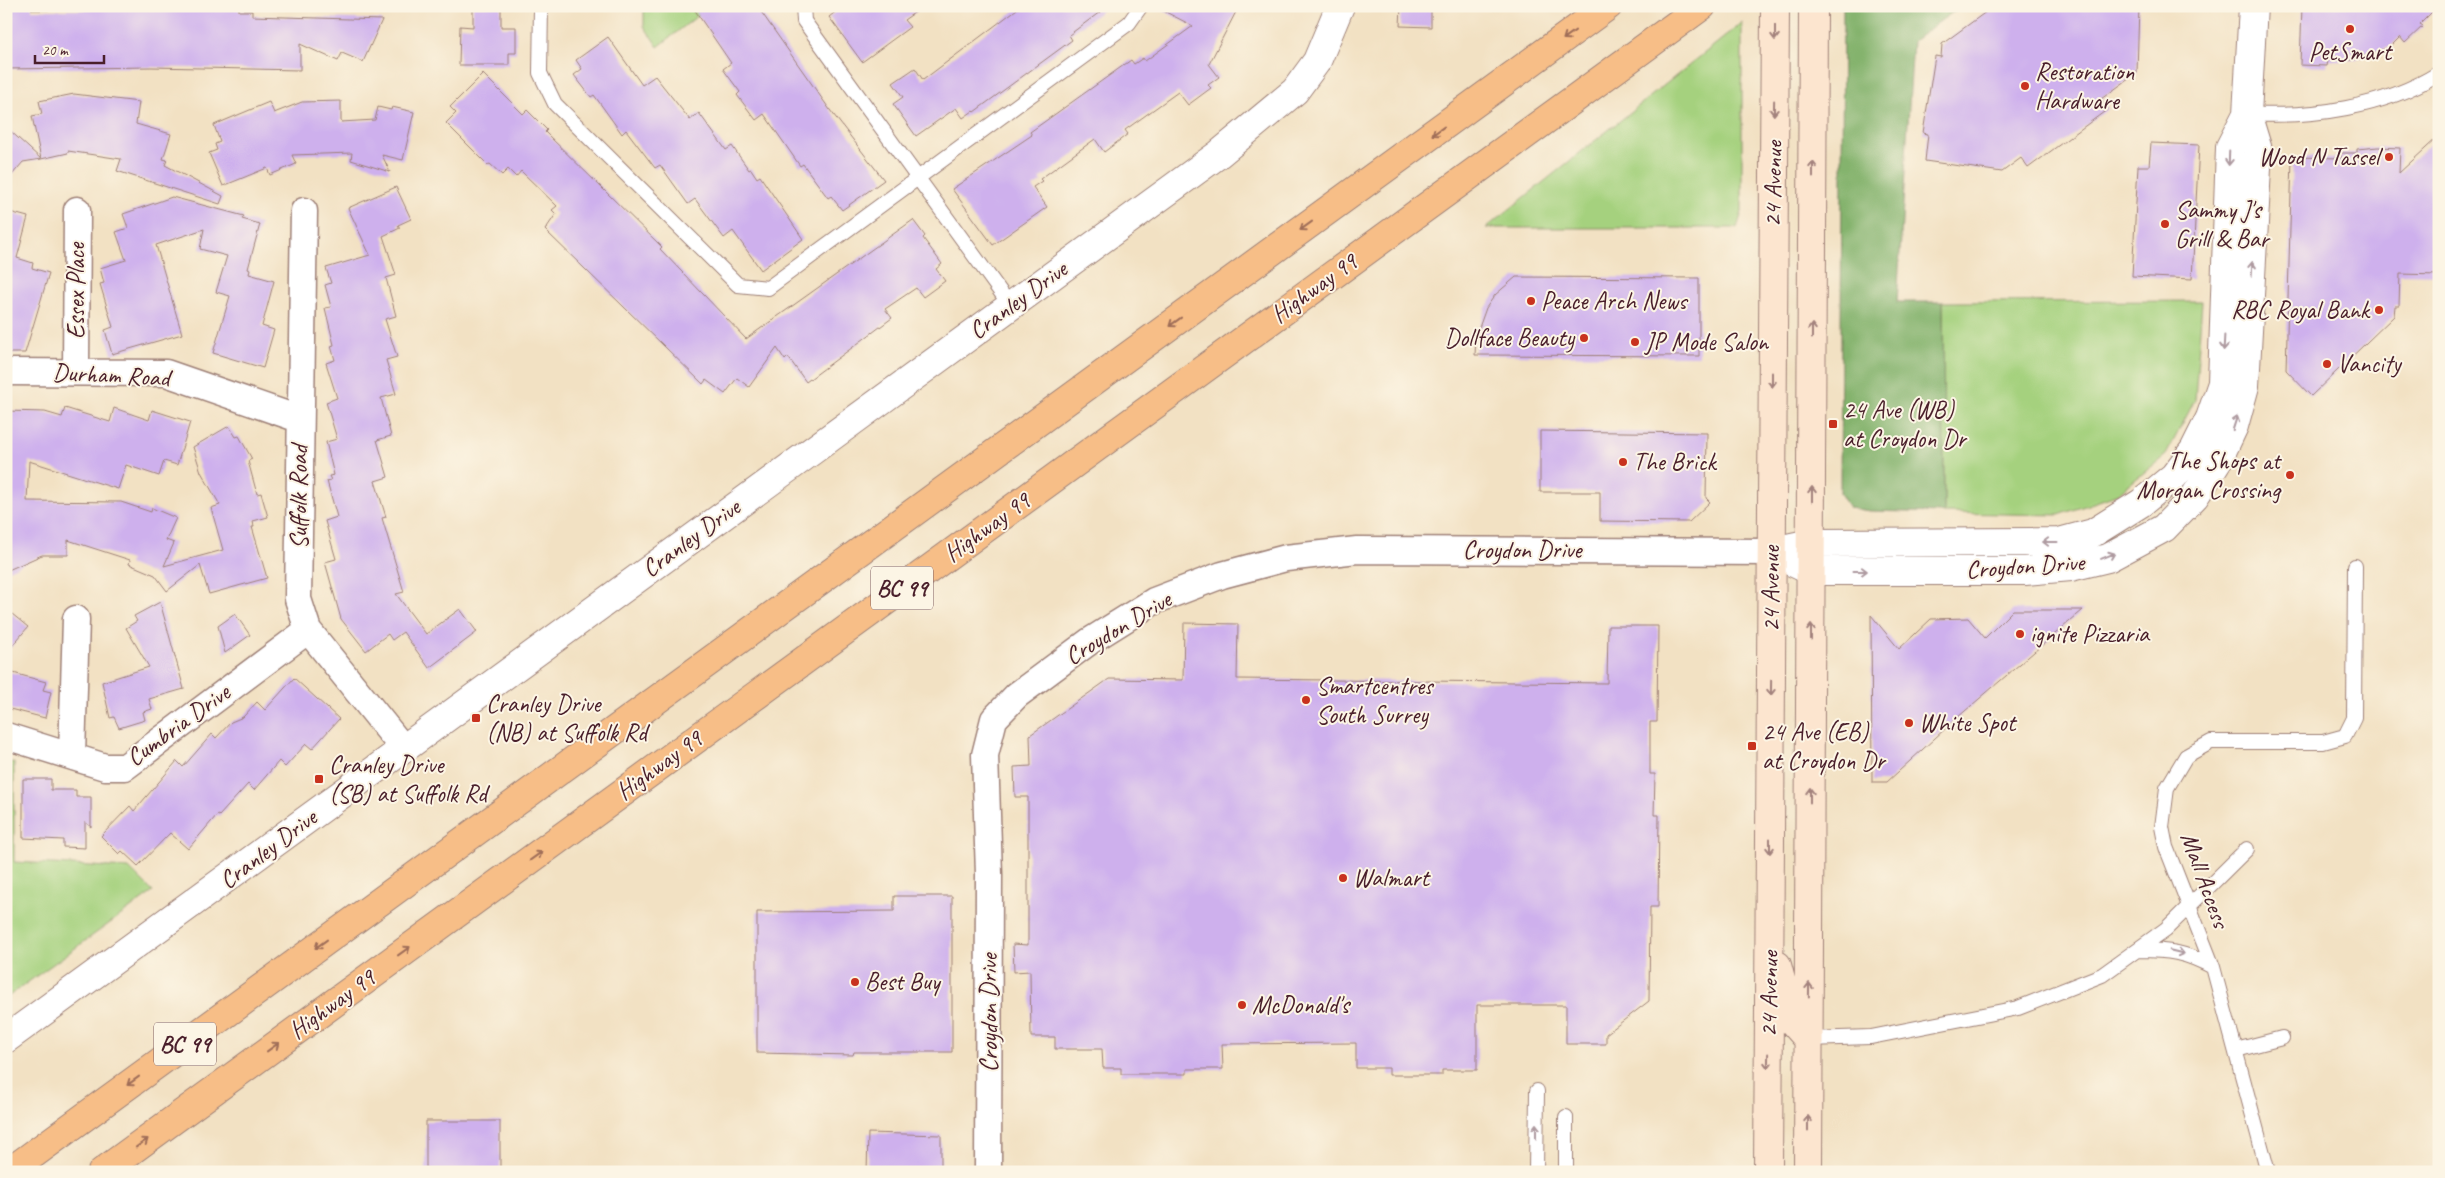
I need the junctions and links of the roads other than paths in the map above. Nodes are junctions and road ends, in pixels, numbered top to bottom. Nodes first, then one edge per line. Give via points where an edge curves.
1 (541, 6) edge
2 (803, 6) edge
3 (1142, 6) edge
4 (1340, 6) edge
5 (1608, 6) edge
6 (1702, 6) edge
7 (1775, 6) edge
8 (1813, 6) edge
9 (2253, 6) edge
10 (2439, 73) edge
11 (2247, 114) junction
12 (919, 178) junction
13 (77, 210) dead end
14 (304, 211) dead end
15 (1010, 305) junction
16 (6, 372) edge
17 (76, 372) junction
18 (300, 419) junction
19 (1811, 542) junction
20 (1771, 552) junction
21 (2355, 566) dead end
22 (1811, 571) junction
23 (76, 619) dead end
24 (308, 630) junction
25 (6, 736) edge
26 (403, 748) junction
27 (72, 756) junction
28 (2247, 849) dead end
29 (2190, 905) junction
30 (1769, 942) junction
31 (2138, 950) junction
32 (2212, 968) junction
33 (2282, 1038) dead end
34 (6, 1039) edge
35 (1808, 1039) junction
36 (2236, 1050) junction
37 (1537, 1091) dead end
38 (1566, 1117) dead end
39 (9, 1172) edge
40 (102, 1172) edge
41 (988, 1172) edge
42 (1536, 1172) edge
43 (1566, 1172) edge
44 (1768, 1172) edge
45 (1808, 1172) edge
46 (2268, 1172) edge

1 - 12 lane via 540,73 555,104 738,285 768,288
2 - 12 lane via 804,22
3 - 12 lane via 1128,24
4 - 15 street, Cranley Drive via 1317,61 1295,91 1219,154
5 -> 39 highway, BC 99
40 -> 6 highway, Highway 99 / BC 99
7 -> 20 main road, 24 Avenue
19 -> 8 main road, 24 Avenue
9 - 11 street, Croydon Drive
10 - 11 lane via 2379,99 2336,111 2290,116
11 -> 19 street, Croydon Drive via 2230,147 2222,383 2198,442 2174,476 2142,503 2093,533 2060,542
22 -> 11 street, Croydon Drive via 2071,568 2108,558 2164,528 2195,496 2218,460 2234,426 2245,386 2258,150
12 - 15 lane
13 - 17 street, Essex Place
14 - 18 street, Suffolk Road
15 - 26 street, Cranley Drive
16 - 17 street, Durham Road
17 - 18 street, Durham Road via 166,373
18 - 24 street, Suffolk Road via 298,599
19 - 20 street, Croydon Drive
19 - 22 main road, 24 Avenue
20 - 22 street, Croydon Drive
20 -> 30 main road, 24 Avenue
20 - 41 street, Croydon Drive via 1357,550 1286,558 1222,575 1154,601 1090,641 1017,695 994,718 985,755 989,874
21 - 29 lane, Mall Access via 2354,718 2345,736 2323,742 2211,742 2186,756 2167,788 2162,827 2166,847
35 -> 22 main road, 24 Avenue
23 - 27 street
24 - 26 street, Suffolk Road
24 - 27 street, Cumbria Drive via 125,767 105,768
25 - 27 street, Cumbria Drive
26 - 34 street, Cranley Drive
28 - 29 lane
29 - 31 lane
29 - 32 lane, Mall Access
30 - 35 main road via 1792,1021
30 -> 44 main road, 24 Avenue
31 -> 32 lane via 2182,953
31 - 35 lane via 2102,975 2018,1008 1871,1037
32 - 36 lane, Mall Access
33 - 36 lane
45 -> 35 main road, 24 Avenue
36 - 46 lane, Mall Access
42 -> 37 lane
38 - 43 lane

